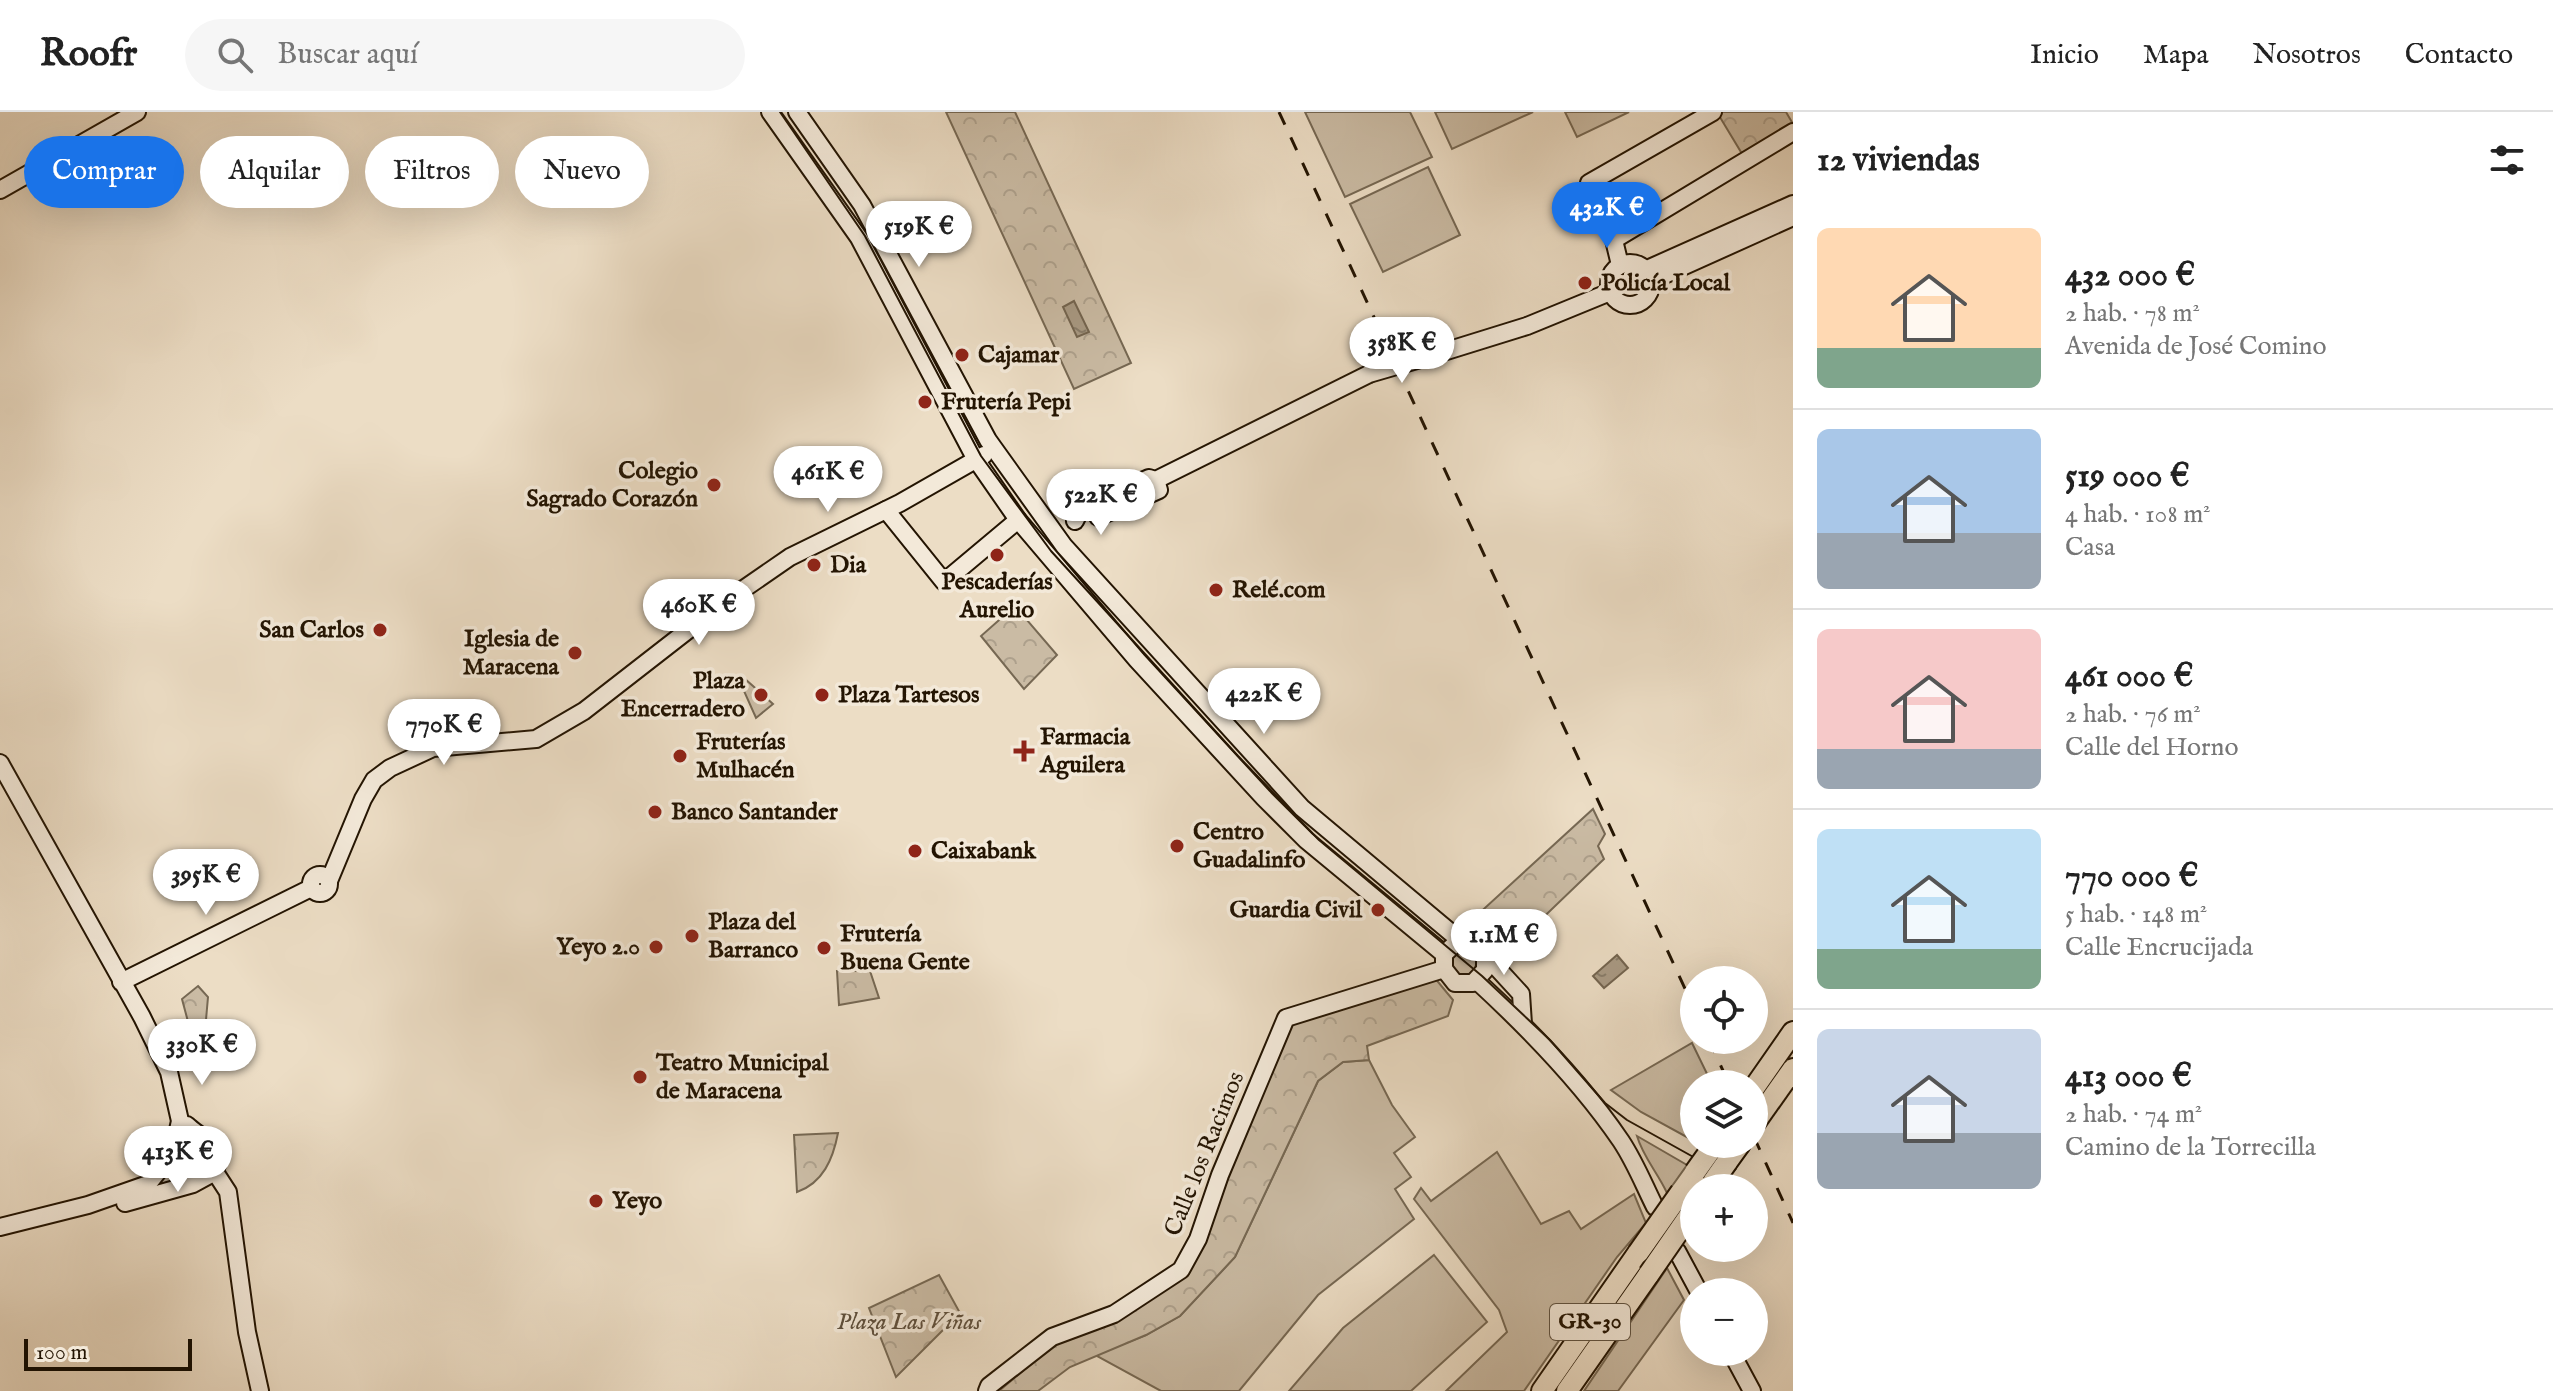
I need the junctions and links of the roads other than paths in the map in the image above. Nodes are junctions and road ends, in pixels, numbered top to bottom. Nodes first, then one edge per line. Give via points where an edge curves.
1 (137, 112) edge
2 (770, 112) edge
3 (797, 112) edge
4 (1713, 112) edge
5 (1793, 132) edge
6 (0, 190) edge
7 (1793, 204) edge
8 (1793, 217) edge
9 (1614, 240) junction
10 (1620, 265) junction
11 (1648, 275) junction
12 (1610, 292) junction
13 (1001, 455) junction
14 (975, 458) junction
15 (886, 510) junction
16 (1018, 520) junction
17 (1054, 529) junction
18 (1038, 541) junction
19 (0, 763) edge
20 (1462, 942) junction
21 (1485, 956) junction
22 (1444, 962) junction
23 (1477, 981) junction
24 (121, 982) junction
25 (1523, 1024) junction
26 (1790, 1037) edge
27 (1793, 1069) edge
28 (169, 1072) junction
29 (1768, 1085) edge
30 (1768, 1093) edge
31 (187, 1125) junction
32 (212, 1145) junction
33 (177, 1153) junction
34 (215, 1172) junction
35 (199, 1180) junction
36 (1680, 1193) edge
37 (146, 1197) junction
38 (1655, 1207) dead end
39 (0, 1227) edge
40 (1680, 1229) edge
41 (0, 1237) edge
42 (1677, 1251) dead end
43 (1691, 1278) edge
44 (1738, 1366) edge
45 (1750, 1388) edge
46 (260, 1391) edge
47 (987, 1391) edge
48 (1542, 1391) edge
49 (1567, 1391) edge
50 (1731, 1391) edge

1 - 6 street
2 - 14 street via 859,238
3 - 13 street via 862,205 945,364
4 - 9 street via 1589,183
5 - 9 street
7 - 11 street
8 - 11 street
9 - 10 street
10 - 11 street via 1634,263
10 - 12 street via 1611,273
11 - 12 street via 1648,294 1634,305 1622,304
12 - 17 street, bridge via 1527,326 1369,374 1156,480 1159,490 1079,513 1075,521
13 - 14 street
13 - 17 street
14 - 15 street
14 - 16 street
15 - 16 street via 944,582
15 - 24 street via 790,557 589,708 536,739 433,748 390,768 374,780 363,799 329,881 315,875 311,888
16 - 17 street
16 - 18 street
17 - 18 street
17 - 20 street via 1302,808
18 - 22 street via 1137,660 1264,798
19 - 24 street
20 - 21 street via 1477,946
20 - 22 street
21 - 23 street via 1485,970
21 - 25 street via 1521,994
22 - 23 street via 1455,983
22 - 47 street, Calle los Racimos via 1286,1018 1181,1270 1114,1314 1052,1337
23 - 25 street
24 - 28 street
25 - 38 street via 1621,1142
26 - 29 highway
27 - 30 highway
28 - 31 street via 181,1085
28 - 33 street via 179,1111
31 - 32 street
31 - 33 street
32 - 33 street via 194,1141
32 - 34 street
33 - 35 street via 182,1172
33 - 37 street
33 - 39 street via 148,1184
34 - 35 street
34 - 46 street via 228,1192
35 - 37 street
36 - 48 highway, GR-30, bridge
37 - 41 street
40 - 49 highway, GR-30, bridge
42 - 43 street
44 - 45 street
45 - 50 street

